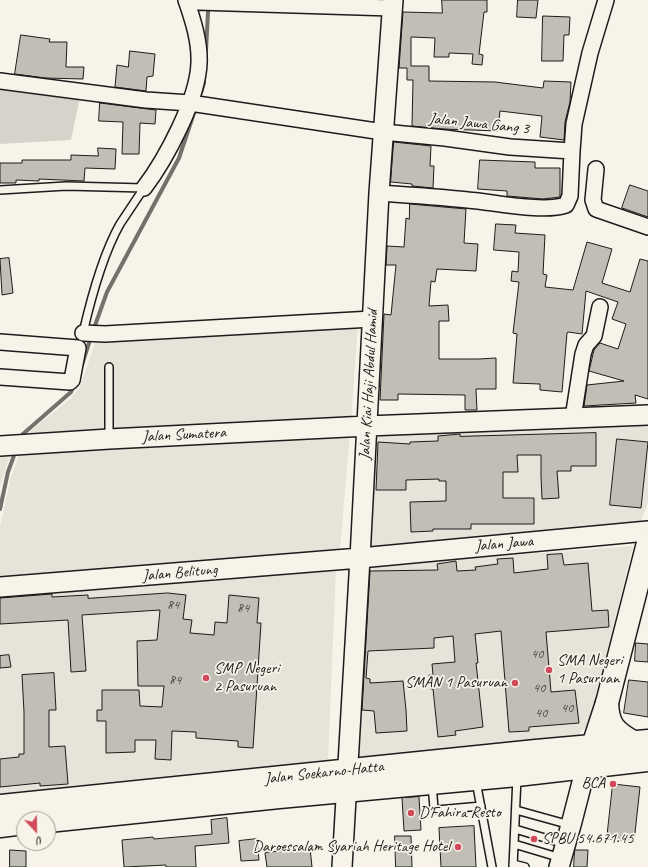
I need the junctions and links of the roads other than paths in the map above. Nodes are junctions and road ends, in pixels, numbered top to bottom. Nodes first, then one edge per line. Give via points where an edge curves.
1 (606, 0) edge
2 (190, 1) edge
3 (392, 4) edge
4 (0, 81) edge
5 (192, 103) junction
6 (383, 132) junction
7 (572, 151) junction
8 (596, 169) dead end
9 (144, 188) junction
10 (0, 190) edge
11 (379, 193) junction
12 (648, 227) edge
13 (600, 307) dead end
14 (372, 319) junction
15 (85, 333) junction
16 (0, 342) edge
17 (78, 348) junction
18 (109, 367) dead end
19 (0, 377) edge
20 (648, 415) edge
21 (573, 418) junction
22 (367, 426) junction
23 (109, 439) junction
24 (2, 446) edge
25 (648, 531) edge
26 (648, 543) edge
27 (360, 558) junction
28 (0, 587) edge
29 (607, 703) junction
30 (640, 742) edge
31 (593, 746) junction
32 (648, 760) edge
33 (586, 767) junction
34 (517, 775) junction
35 (476, 779) junction
36 (348, 780) junction
37 (432, 783) junction
38 (0, 806) edge
39 (481, 806) junction
40 (516, 810) junction
41 (56, 820) edge
42 (16, 824) edge
43 (571, 825) junction
44 (0, 826) edge
45 (515, 829) junction
46 (514, 844) junction
47 (561, 857) edge
48 (513, 865) edge
49 (342, 867) edge
50 (492, 867) edge
51 (525, 867) edge

1 - 7 street via 582,87 574,124
2 - 3 street
2 - 5 street via 199,61
3 - 6 street, Jalan Kiai Haji Abdul Hamid
4 - 5 street, Jalan Jawa Gang 3 via 146,100
5 - 6 street, Jalan Jawa Gang 3
5 - 9 street via 168,151
6 - 7 street, Jalan Jawa Gang 3 via 510,147
6 - 11 street, Jalan Kiai Haji Abdul Hamid
7 - 11 street via 570,196 566,205 558,208
8 - 12 street via 593,200 596,209
9 - 10 lane via 66,186
9 - 15 lane via 120,224 109,250 92,295
11 - 14 street, Jalan Kiai Haji Abdul Hamid
13 - 21 street via 594,336 586,345 583,354
14 - 15 street
14 - 22 street, Jalan Kiai Haji Abdul Hamid
15 - 17 lane
16 - 17 street
17 - 19 street via 70,382
18 - 23 lane
20 - 21 street, Jalan Sumatera
21 - 22 street, Jalan Sumatera
22 - 23 street, Jalan Sumatera
22 - 27 street, Jalan Kiai Haji Abdul Hamid
23 - 24 street, Jalan Sumatera
25 - 27 street, Jalan Jawa
26 - 29 main road
27 - 28 street, Jalan Belitung
27 - 36 street, Jalan Kiai Haji Abdul Hamid
29 - 30 main road via 607,717 612,726 621,736
29 - 31 main road
30 - 31 main road, Jalan Soekarno-Hatta
31 - 33 main road
31 - 36 main road, Jalan Soekarno-Hatta
32 - 33 main road, Jalan Soekarno-Hatta
33 - 34 main road, Jalan Soekarno-Hatta
33 - 43 street
34 - 35 main road, Jalan Soekarno-Hatta
34 - 40 lane
35 - 37 main road, Jalan Soekarno-Hatta
35 - 39 lane
36 - 37 main road, Jalan Soekarno-Hatta
36 - 38 main road, Jalan Soekarno-Hatta
36 - 41 main road, Jalan Soekarno-Hatta
36 - 49 street, Jalan Kiai Haji Abdul Hamid
37 - 39 lane via 434,808 437,810
39 - 50 lane
40 - 43 lane
40 - 45 lane
42 - 44 main road
43 - 47 street
45 - 46 lane
45 - 47 lane
46 - 47 lane
46 - 48 lane
48 - 51 lane

